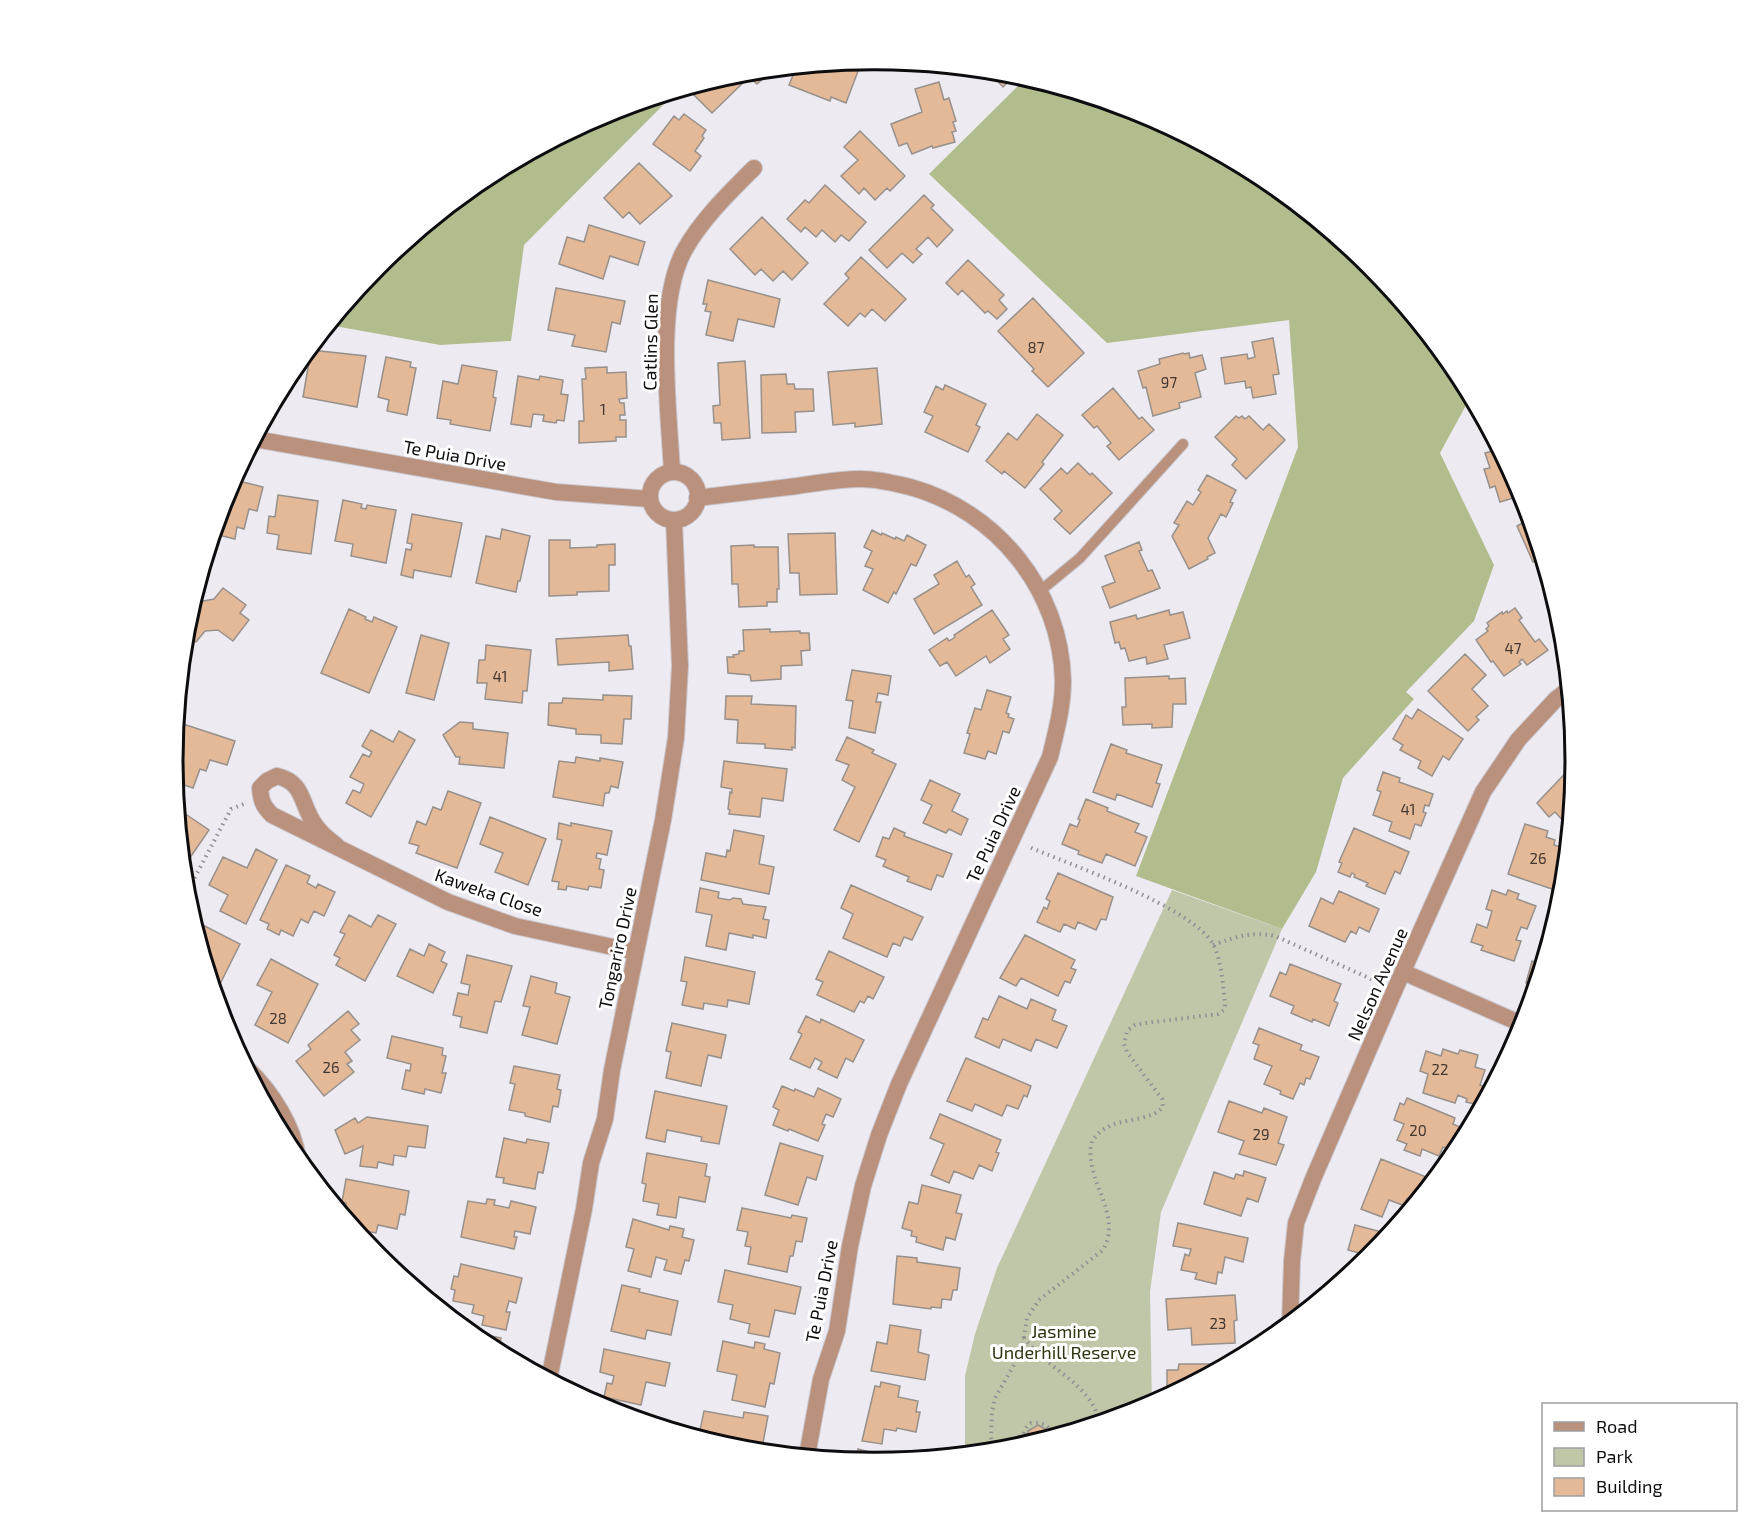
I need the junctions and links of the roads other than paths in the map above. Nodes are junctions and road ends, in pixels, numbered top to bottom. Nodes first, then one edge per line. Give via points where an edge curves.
1 (754, 168) dead end
2 (263, 440) edge
3 (1183, 444) dead end
4 (672, 472) junction
5 (697, 498) junction
6 (650, 499) junction
7 (675, 520) junction
8 (1040, 591) junction
9 (1562, 694) edge
10 (337, 846) junction
11 (636, 952) junction
12 (1403, 972) junction
13 (1515, 1021) edge
14 (269, 1094) edge
15 (286, 1122) edge
16 (1290, 1313) edge
17 (551, 1371) edge
18 (808, 1449) edge

1 - 4 street, Catlins Glen via 695,235 671,282 666,353
2 - 6 street, Te Puia Drive via 556,492
3 - 8 lane via 1080,558
4 - 5 street via 693,482
4 - 6 street via 658,478
5 - 7 street via 690,513
5 - 8 street, Te Puia Drive via 861,479 924,491 950,502 993,530 1018,556
6 - 7 street via 656,511
7 - 11 street, Tongariro Drive via 680,666 676,738
8 - 18 street, Te Puia Drive via 1051,616 1063,681 1061,715 1050,757 879,1135 863,1186 837,1331 820,1379
9 - 12 street, Nelson Avenue via 1518,740 1483,792
10 - 10 street, Kaweka Close via 315,826 290,779 278,776 260,788 263,806 272,815
10 - 11 street, Kaweka Close via 448,902 515,926
11 - 17 street, Tongariro Drive
12 - 13 street
12 - 16 street, Nelson Avenue via 1296,1223
14 - 15 street

